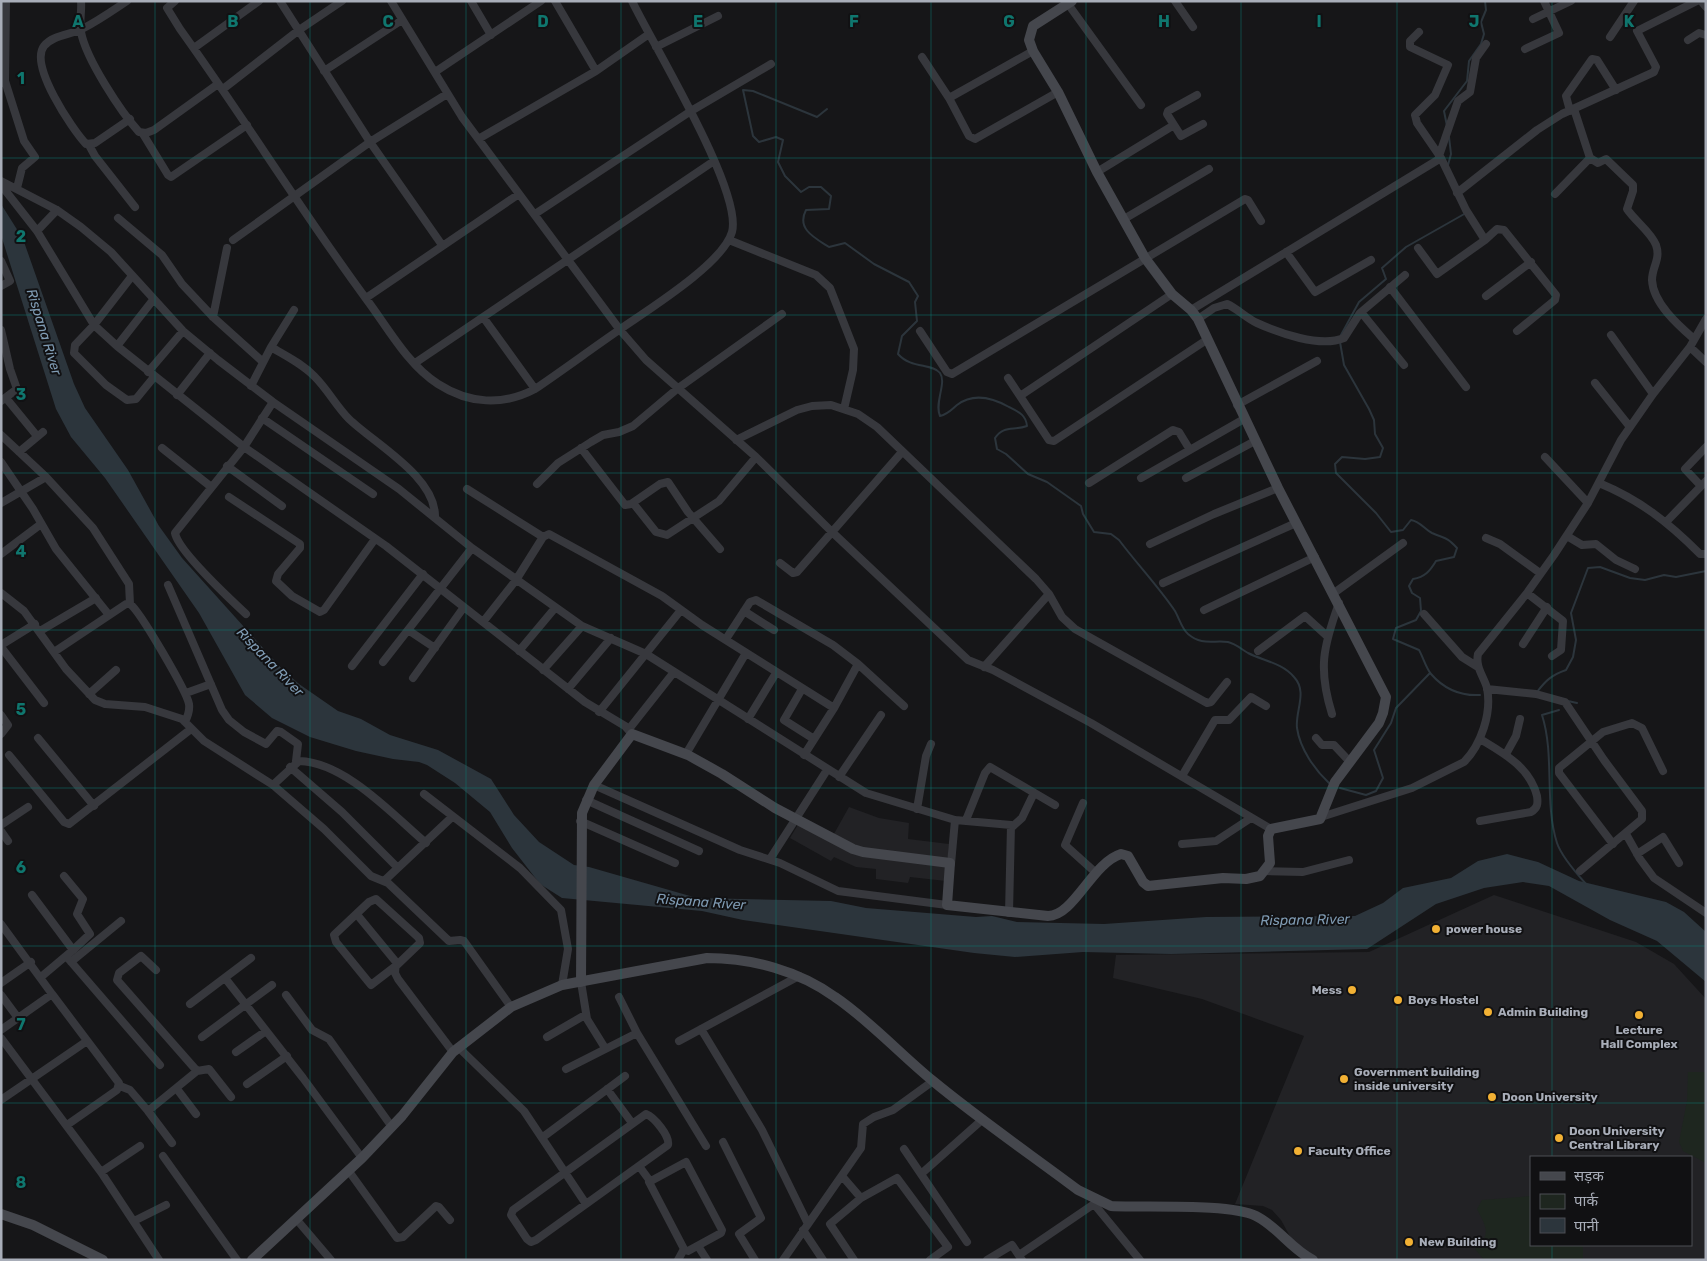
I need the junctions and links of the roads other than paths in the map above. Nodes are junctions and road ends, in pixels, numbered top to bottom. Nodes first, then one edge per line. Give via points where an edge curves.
1 (6, 1) edge
2 (81, 1) edge
3 (127, 1) edge
4 (175, 1) edge
5 (259, 1) edge
6 (280, 1) edge
7 (342, 1) edge
8 (391, 1) edge
9 (471, 1) edge
10 (541, 1) edge
11 (555, 1) edge
12 (632, 1) edge
13 (1175, 1) edge
14 (1544, 1) edge
15 (1571, 1) edge
16 (1634, 1) edge
17 (1699, 1) edge
18 (1070, 3) edge
19 (165, 5) edge
20 (1706, 7) edge
21 (1549, 11) junction
22 (718, 16) dead end
23 (1533, 19) dead end
24 (402, 20) junction
25 (1194, 27) dead end
26 (80, 30) junction
27 (299, 30) junction
28 (1420, 32) dead end
29 (649, 34) junction
30 (490, 35) junction
31 (1706, 35) edge
32 (1610, 36) dead end
33 (1688, 40) dead end
34 (1486, 44) dead end
35 (656, 47) junction
36 (194, 48) junction
37 (1525, 49) dead end
38 (1033, 51) junction
39 (922, 57) dead end
40 (772, 64) dead end
41 (324, 71) junction
42 (596, 71) junction
43 (435, 72) junction
44 (3, 83) edge
45 (220, 86) junction
46 (1616, 90) junction
47 (1058, 92) junction
48 (447, 94) junction
49 (1197, 95) dead end
50 (948, 98) junction
51 (1141, 105) dead end
52 (1572, 110) junction
53 (691, 111) junction
54 (130, 119) junction
55 (1203, 124) dead end
56 (247, 125) junction
57 (1174, 125) junction
58 (143, 134) junction
59 (480, 138) junction
60 (370, 142) junction
61 (89, 145) junction
62 (1440, 157) junction
63 (1590, 158) junction
64 (714, 161) junction
65 (1209, 169) dead end
66 (1097, 172) junction
67 (1, 181) edge
68 (1, 185) edge
69 (17, 188) junction
70 (1458, 192) junction
71 (519, 194) junction
72 (1555, 194) dead end
73 (295, 198) junction
74 (135, 207) dead end
75 (57, 210) junction
76 (535, 214) junction
77 (118, 218) dead end
78 (1124, 219) junction
79 (1261, 221) dead end
80 (37, 232) junction
81 (233, 240) dead end
82 (729, 240) junction
83 (1484, 240) junction
84 (442, 245) junction
85 (227, 248) dead end
86 (1418, 248) dead end
87 (1286, 252) junction
88 (568, 258) junction
89 (1145, 258) junction
90 (1371, 260) dead end
91 (1, 261) edge
92 (1531, 262) junction
93 (1405, 274) dead end
94 (132, 276) junction
95 (1, 286) edge
96 (1390, 287) junction
97 (1172, 294) junction
98 (1486, 296) dead end
99 (366, 298) junction
100 (153, 300) junction
101 (294, 310) dead end
102 (1191, 310) junction
103 (1361, 312) junction
104 (782, 314) dead end
105 (213, 317) junction
106 (483, 317) junction
107 (1198, 319) junction
108 (1706, 319) edge
109 (94, 325) junction
110 (1, 330) edge
111 (620, 330) junction
112 (183, 331) junction
113 (920, 331) dead end
114 (1517, 331) dead end
115 (1611, 335) dead end
116 (1208, 339) junction
117 (1694, 339) junction
118 (117, 346) junction
119 (271, 347) junction
120 (1690, 348) junction
121 (210, 353) junction
122 (1317, 361) dead end
123 (263, 362) junction
124 (1706, 362) edge
125 (415, 363) junction
126 (1404, 365) dead end
127 (151, 374) junction
128 (1008, 378) dead end
129 (1594, 383) dead end
130 (251, 386) junction
131 (1466, 387) dead end
132 (677, 388) junction
133 (535, 389) junction
134 (1652, 394) junction
135 (177, 395) junction
136 (1020, 396) junction
137 (4, 400) edge
138 (273, 402) junction
139 (1237, 405) junction
140 (844, 409) junction
141 (262, 418) junction
142 (1244, 419) junction
143 (1630, 427) junction
144 (1, 435) edge
145 (736, 440) junction
146 (1255, 441) junction
147 (244, 447) junction
148 (1706, 447) edge
149 (162, 448) dead end
150 (581, 448) junction
151 (1190, 450) junction
152 (19, 452) junction
153 (902, 452) junction
154 (756, 457) junction
155 (1545, 457) dead end
156 (1, 462) edge
157 (227, 466) junction
158 (46, 477) junction
159 (1141, 478) dead end
160 (1186, 478) dead end
161 (1089, 483) dead end
162 (1598, 483) junction
163 (537, 484) dead end
164 (1703, 484) edge
165 (210, 486) junction
166 (1278, 488) junction
167 (467, 489) dead end
168 (20, 490) junction
169 (374, 494) dead end
170 (230, 498) dead end
171 (1, 503) edge
172 (633, 503) junction
173 (1588, 503) junction
174 (282, 506) dead end
175 (435, 517) junction
176 (693, 518) junction
177 (1667, 521) junction
178 (1296, 523) junction
179 (41, 524) junction
180 (831, 532) junction
181 (1567, 536) junction
182 (543, 537) junction
183 (1486, 538) dead end
184 (375, 539) junction
185 (1403, 543) dead end
186 (1150, 544) dead end
187 (472, 548) junction
188 (720, 549) dead end
189 (1, 554) edge
190 (1706, 554) edge
191 (1314, 557) junction
192 (780, 563) dead end
193 (1635, 569) dead end
194 (1540, 573) junction
195 (423, 574) junction
196 (516, 580) junction
197 (1163, 583) dead end
198 (168, 585) dead end
199 (441, 587) junction
200 (1, 593) edge
201 (1334, 593) junction
202 (1527, 593) junction
203 (1049, 594) junction
204 (96, 598) junction
205 (130, 604) junction
206 (1339, 604) junction
207 (464, 607) junction
208 (1547, 607) junction
209 (555, 608) junction
210 (681, 610) junction
211 (1204, 610) dead end
212 (744, 611) junction
213 (246, 614) dead end
214 (1424, 614) dead end
215 (109, 615) junction
216 (483, 622) junction
217 (582, 626) junction
218 (37, 628) junction
219 (408, 630) junction
220 (774, 630) dead end
221 (1327, 636) junction
222 (611, 638) junction
223 (726, 639) junction
224 (1524, 644) dead end
225 (1, 646) edge
226 (435, 648) junction
227 (519, 651) junction
228 (1258, 651) dead end
229 (54, 652) junction
230 (746, 653) junction
231 (646, 654) junction
232 (1552, 656) dead end
233 (383, 662) dead end
234 (858, 664) junction
235 (352, 666) dead end
236 (984, 667) junction
237 (1478, 667) junction
238 (116, 670) dead end
239 (543, 670) junction
240 (674, 672) junction
241 (776, 673) junction
242 (413, 678) dead end
243 (1228, 682) dead end
244 (211, 684) junction
245 (568, 689) junction
246 (802, 689) junction
247 (1487, 689) junction
248 (186, 692) junction
249 (89, 694) junction
250 (718, 699) junction
251 (44, 703) dead end
252 (904, 706) dead end
253 (1266, 706) dead end
254 (834, 708) junction
255 (599, 712) junction
256 (1332, 714) dead end
257 (1, 715) edge
258 (881, 715) dead end
259 (748, 719) junction
260 (1520, 719) dead end
261 (185, 722) junction
262 (191, 729) junction
263 (630, 732) junction
264 (1, 734) edge
265 (38, 738) dead end
266 (814, 738) junction
267 (1316, 738) dead end
268 (1480, 739) junction
269 (1592, 740) junction
270 (931, 744) dead end
271 (686, 754) junction
272 (1506, 754) junction
273 (9, 755) dead end
274 (804, 755) junction
275 (1350, 762) junction
276 (293, 764) junction
277 (827, 770) junction
278 (1663, 771) dead end
279 (1182, 776) junction
280 (839, 777) junction
281 (594, 784) junction
282 (273, 785) junction
283 (1034, 793) junction
284 (424, 794) dead end
285 (586, 800) junction
286 (1083, 803) dead end
287 (1055, 805) dead end
288 (94, 806) junction
289 (28, 807) dead end
290 (917, 809) junction
291 (452, 817) junction
292 (1251, 818) junction
293 (1321, 818) junction
294 (795, 819) junction
295 (955, 820) junction
296 (966, 820) junction
297 (580, 821) junction
298 (1480, 821) dead end
299 (1, 825) edge
300 (1012, 827) junction
301 (1271, 829) junction
302 (1, 831) edge
303 (1626, 834) junction
304 (8, 841) dead end
305 (426, 843) junction
306 (1182, 844) dead end
307 (1613, 844) junction
308 (699, 851) dead end
309 (1637, 854) junction
310 (770, 859) junction
311 (1349, 860) dead end
312 (674, 863) dead end
313 (1679, 863) dead end
314 (950, 864) junction
315 (398, 868) junction
316 (1264, 871) junction
317 (1580, 871) dead end
318 (1095, 872) junction
319 (64, 876) dead end
320 (384, 881) junction
321 (32, 895) dead end
322 (947, 905) junction
323 (1705, 909) edge
324 (1009, 913) junction
325 (359, 917) dead end
326 (121, 921) dead end
327 (1, 924) edge
328 (73, 950) junction
329 (251, 958) dead end
330 (69, 959) junction
331 (31, 962) junction
332 (397, 965) junction
333 (156, 970) dead end
334 (799, 976) junction
335 (41, 977) junction
336 (225, 978) junction
337 (581, 982) junction
338 (1, 983) edge
339 (272, 985) dead end
340 (562, 986) junction
341 (52, 994) junction
342 (1, 995) edge
343 (286, 996) dead end
344 (619, 997) dead end
345 (190, 1004) dead end
346 (246, 1004) junction
347 (511, 1007) junction
348 (585, 1015) junction
349 (18, 1018) junction
350 (701, 1029) junction
351 (1, 1030) edge
352 (266, 1031) junction
353 (638, 1034) junction
354 (202, 1037) dead end
355 (547, 1037) dead end
356 (1, 1038) edge
357 (87, 1041) junction
358 (679, 1041) dead end
359 (605, 1048) junction
360 (455, 1050) junction
361 (236, 1052) dead end
362 (286, 1056) junction
363 (160, 1065) dead end
364 (566, 1069) dead end
365 (197, 1071) junction
366 (625, 1076) dead end
367 (30, 1080) junction
368 (933, 1081) junction
369 (247, 1084) dead end
370 (120, 1086) junction
371 (177, 1089) junction
372 (607, 1089) junction
373 (231, 1097) dead end
374 (1, 1100) edge
375 (148, 1111) junction
376 (196, 1114) dead end
377 (983, 1119) junction
378 (632, 1123) junction
379 (67, 1125) junction
380 (392, 1127) junction
381 (543, 1137) junction
382 (723, 1142) dead end
383 (172, 1143) dead end
384 (140, 1146) dead end
385 (706, 1146) dead end
386 (904, 1149) dead end
387 (163, 1156) dead end
388 (362, 1158) junction
389 (639, 1166) junction
390 (348, 1170) junction
391 (101, 1172) junction
392 (565, 1172) junction
393 (921, 1174) junction
394 (842, 1176) junction
395 (650, 1181) junction
396 (861, 1198) junction
397 (1095, 1202) junction
398 (586, 1204) junction
399 (166, 1205) dead end
400 (1, 1214) edge
401 (296, 1220) junction
402 (450, 1220) dead end
403 (134, 1222) junction
404 (806, 1227) junction
405 (967, 1242) dead end
406 (698, 1246) junction
407 (684, 1249) junction
408 (1020, 1257) edge
409 (103, 1260) edge
410 (159, 1260) edge
411 (237, 1260) edge
412 (252, 1260) edge
413 (331, 1260) edge
414 (678, 1260) edge
415 (707, 1260) edge
416 (755, 1260) edge
417 (783, 1260) edge
418 (823, 1260) edge
419 (854, 1260) edge
420 (930, 1260) edge
421 (987, 1260) edge
422 (1140, 1260) edge
423 (1313, 1260) edge

1 - 44 street
2 - 26 street
3 - 26 street
4 - 19 street
5 - 36 street
6 - 27 street
7 - 27 street
8 - 24 street
9 - 30 street
10 - 30 street
11 - 42 street
12 - 29 street
13 - 25 street
14 - 21 street
15 - 21 street
16 - 32 street
17 - 20 street
17 - 46 street via 1637,30 1656,70
18 - 38 main road via 1033,26 1029,40
18 - 51 street
19 - 36 street
21 - 23 street
21 - 37 street via 1558,34
22 - 35 street
24 - 41 street
24 - 43 street
26 - 54 street via 94,66
26 - 61 street via 51,40 41,54 54,99
27 - 41 street
27 - 45 street
28 - 62 street via 1410,41 1410,46 1448,65 1435,95 1415,114
29 - 35 street
29 - 42 street
30 - 43 street
31 - 33 street via 1698,33
34 - 62 street via 1476,58 1470,92 1460,98
35 - 53 street
36 - 45 street
38 - 47 main road
38 - 50 street
39 - 50 street
40 - 53 street
41 - 60 street
42 - 59 street
43 - 48 street
44 - 69 street via 24,141 35,157 22,168
45 - 56 street
45 - 58 street
46 - 52 street
46 - 52 street via 1597,60 1592,59 1566,96
47 - 50 street via 975,139 970,136
47 - 66 main road
48 - 59 street
48 - 60 street
49 - 57 street via 1168,111
52 - 63 street
52 - 70 street via 1537,130
53 - 64 street
53 - 76 street
54 - 58 street
54 - 61 street
55 - 57 street via 1182,136
56 - 58 street via 171,177
56 - 73 street
57 - 66 street
59 - 71 street
60 - 73 street
60 - 84 street
61 - 74 street
62 - 70 street
62 - 87 street
63 - 72 street
63 - 117 street via 1598,163 1606,159 1633,185 1627,209 1652,238 1657,251 1653,284 1666,312
64 - 82 street via 733,211 733,231
64 - 88 street
65 - 78 street
66 - 78 main road
67 - 69 street
68 - 80 street
69 - 75 street
70 - 83 street
71 - 76 street
71 - 84 street
73 - 81 street
73 - 99 street
75 - 80 street
75 - 94 street via 98,240
76 - 88 street
77 - 105 street via 162,255 182,284
78 - 89 main road
79 - 89 street via 1248,200 1244,199
80 - 109 street
82 - 111 street via 685,284
82 - 140 street via 816,275 830,288 854,349
83 - 86 street via 1438,274
83 - 92 street via 1497,229 1503,229
84 - 99 street
85 - 105 street
87 - 90 street via 1315,292
87 - 102 street
88 - 106 street
88 - 111 street
89 - 97 main road
89 - 113 street via 952,374 947,372
91 - 95 street via 10,281
92 - 98 street
92 - 114 street via 1556,297
93 - 96 street
94 - 100 street
94 - 109 street
96 - 103 street
96 - 131 street
97 - 102 main road
97 - 136 street
99 - 125 street
100 - 112 street
100 - 118 street
101 - 119 street
102 - 107 main road
103 - 107 street via 1339,340 1311,341 1258,323 1227,304
103 - 126 street
104 - 132 street
105 - 123 street
106 - 125 street
106 - 133 street
107 - 116 main road
108 - 117 street
109 - 118 street
109 - 127 street via 75,345 74,354 106,385 123,398 134,401
110 - 137 street via 17,389
111 - 132 street
111 - 133 street
112 - 121 street
112 - 127 street
115 - 134 street
116 - 136 street via 1054,442 1049,440
116 - 139 main road
117 - 120 street
118 - 127 street
119 - 123 street
119 - 175 street via 308,370 347,417 411,471 432,499
120 - 124 street
120 - 134 street
121 - 130 street
121 - 135 street
122 - 139 street
123 - 130 street
125 - 133 street via 438,384 472,397 501,402
127 - 135 street
128 - 136 street
129 - 143 street
130 - 138 street
132 - 145 street
132 - 150 street via 633,426 603,435
134 - 143 street
135 - 147 street
137 - 152 street via 40,434
138 - 141 street
138 - 175 street
139 - 142 main road
140 - 145 street via 823,405 797,410
140 - 153 street via 877,427
141 - 147 street
141 - 169 street
142 - 146 main road
142 - 151 street
143 - 162 street
144 - 152 street
145 - 154 street
146 - 160 street
146 - 166 main road
147 - 157 street
147 - 184 street
148 - 164 street via 1685,469
149 - 165 street
150 - 163 street via 554,466
150 - 172 street via 622,503
151 - 159 street
151 - 161 street via 1179,432 1173,430
152 - 158 street
153 - 180 street
153 - 203 street
154 - 176 street via 719,501
154 - 180 street
155 - 173 street
156 - 168 street
157 - 165 street
157 - 174 street
158 - 168 street
158 - 205 street via 87,519 129,584
162 - 173 street
162 - 177 street via 1631,498
164 - 177 street
165 - 213 street via 175,535 218,587
166 - 178 main road
166 - 186 street
167 - 182 street
168 - 171 street
168 - 179 street
170 - 184 street via 300,544 278,574 276,582 292,596 320,612
172 - 176 street via 656,532 664,536
172 - 176 street via 666,482
173 - 181 street
175 - 187 street
176 - 188 street
177 - 190 street via 1700,554
178 - 191 main road
178 - 197 street
179 - 189 street
179 - 204 street via 56,549
180 - 192 street via 796,573
180 - 236 street via 968,660
181 - 193 street via 1582,545 1596,544 1616,560
181 - 194 street
182 - 196 street
182 - 210 street via 549,534 662,596
183 - 194 street via 1500,544
184 - 195 street
185 - 201 street
187 - 196 street
187 - 199 street
191 - 201 main road
191 - 211 street
194 - 202 street
195 - 199 street
195 - 235 street
196 - 209 street
196 - 216 street
198 - 244 street
199 - 207 street
199 - 219 street
200 - 218 street via 20,607
201 - 206 main road
202 - 208 street
202 - 237 street via 1480,651 1476,660
203 - 236 street
203 - 243 street via 1062,617 1075,629 1207,703
204 - 215 street
204 - 218 street
205 - 215 street
205 - 248 street via 142,618
206 - 221 street
206 - 275 main road via 1386,697 1384,713
207 - 216 street
207 - 226 street
208 - 224 street
208 - 232 street via 1563,622 1562,649
209 - 217 street
209 - 227 street
210 - 223 street
210 - 231 street
212 - 220 street
212 - 223 street
212 - 234 street via 752,600 762,602
214 - 237 street via 1462,657
215 - 229 street
216 - 227 street
217 - 222 street
217 - 239 street
218 - 225 street
218 - 229 street
219 - 226 street
219 - 233 street
221 - 228 street via 1305,616
221 - 256 street via 1323,682
222 - 231 street
222 - 245 street
223 - 230 street
225 - 251 street
226 - 242 street
227 - 239 street
229 - 249 street
230 - 241 street
230 - 250 street
231 - 240 street
231 - 255 street
234 - 252 street
234 - 254 street
236 - 279 street via 1091,723
237 - 247 street
238 - 249 street
239 - 245 street
240 - 250 street
240 - 263 street
241 - 246 street
241 - 259 street
244 - 248 street
244 - 276 street via 222,710 234,724 266,744 277,731 298,744
245 - 255 street
246 - 254 street
246 - 266 street via 784,720
247 - 268 street
247 - 269 street via 1536,694 1565,702
248 - 261 street via 189,709
249 - 261 street via 105,704 145,707
250 - 259 street
250 - 271 street
253 - 279 street via 1251,697 1229,720 1215,720
254 - 266 street
255 - 263 street
257 - 264 street via 8,726
258 - 280 street
259 - 274 street
260 - 272 street via 1516,736
261 - 262 street
262 - 282 street via 224,755
262 - 288 street
263 - 271 main road
263 - 281 main road
265 - 288 street
266 - 274 street
267 - 275 street via 1322,745 1334,745
268 - 272 street
268 - 293 street via 1464,762 1412,788
269 - 278 street via 1615,726 1639,725
269 - 303 street via 1644,813 1642,820
269 - 307 street via 1562,765 1559,773
270 - 290 street
271 - 294 main road
272 - 298 street via 1535,788 1537,806 1531,812
273 - 288 street via 67,824
274 - 277 street
275 - 293 main road via 1335,782
276 - 282 street
276 - 305 street via 317,764 349,779
276 - 315 street
277 - 280 street
277 - 294 street
279 - 292 street
280 - 290 street via 866,793
281 - 285 main road
281 - 310 street via 740,850
282 - 320 street via 372,876
283 - 287 street
283 - 296 street via 994,767 988,767
283 - 300 street via 1020,820
284 - 291 street
285 - 297 main road
285 - 308 street
286 - 318 street via 1065,845
289 - 299 street
290 - 295 street
291 - 305 street
291 - 340 street via 520,868 561,910 568,950
292 - 301 street
292 - 306 street via 1216,841
293 - 301 main road
294 - 310 street
294 - 314 main road via 863,852
295 - 296 street
295 - 314 street
296 - 300 street
297 - 312 street
297 - 337 main road
300 - 324 street
301 - 316 main road via 1268,836 1270,863
302 - 304 street
303 - 307 street
303 - 309 street
305 - 315 street
307 - 317 street
309 - 313 street via 1663,837
309 - 323 street via 1654,878
310 - 322 street via 845,893
311 - 316 street via 1303,872
314 - 322 main road
315 - 320 street
316 - 318 main road via 1260,876 1246,880 1223,878 1148,886 1128,856 1121,854
318 - 324 main road via 1058,914
319 - 328 street via 83,899 77,914 90,934
320 - 347 street via 449,942 464,941
321 - 328 street
322 - 324 main road
325 - 332 street
326 - 330 street
327 - 331 street
328 - 330 street
329 - 336 street
330 - 335 street
330 - 363 street
331 - 335 street
331 - 338 street
332 - 332 street via 418,946 420,940 379,900 369,902 335,932 335,940 370,985
332 - 360 street via 395,973 398,980
333 - 365 street via 141,956 119,972 117,980
334 - 337 main road via 734,958 707,958
334 - 350 street
334 - 368 main road via 836,997
335 - 341 street
336 - 345 street
336 - 346 street
337 - 340 main road
337 - 348 street
339 - 346 street
340 - 347 main road
341 - 349 street
341 - 357 street
342 - 349 street
343 - 380 street via 312,1030 329,1039
344 - 353 street
346 - 352 street
346 - 354 street
347 - 360 main road
348 - 355 street
348 - 359 street
349 - 351 street
350 - 358 street
350 - 404 street via 762,1130
352 - 361 street
352 - 362 street
353 - 359 street
353 - 385 street
356 - 367 street
357 - 367 street
357 - 370 street
359 - 364 street
360 - 380 main road
360 - 381 street via 514,1100
362 - 369 street
362 - 388 street
365 - 371 street
365 - 373 street via 209,1069
366 - 372 street
367 - 374 street
367 - 379 street
368 - 377 main road
368 - 394 street via 893,1110 863,1124 861,1148
370 - 375 street via 130,1090
370 - 379 street
371 - 375 street
371 - 376 street
372 - 378 street
372 - 381 street
375 - 383 street
377 - 393 street
377 - 397 main road
378 - 389 street via 643,1115 649,1115 669,1141 666,1147
378 - 392 street
379 - 391 street
380 - 388 main road
381 - 392 street
382 - 416 street via 761,1218 739,1234
384 - 391 street
386 - 393 street
387 - 411 street
388 - 390 main road
389 - 395 street
389 - 398 street
390 - 401 main road
390 - 402 street via 397,1238 404,1237 436,1206
391 - 403 street
392 - 398 street
392 - 398 street via 513,1210 511,1216 532,1242
393 - 405 street
394 - 396 street
394 - 404 street
395 - 406 street via 688,1163 722,1230
395 - 407 street
396 - 419 street via 830,1224
396 - 420 street via 897,1178 948,1247
397 - 408 street
397 - 422 street
397 - 423 main road via 1112,1206 1248,1213 1269,1225
399 - 403 street
400 - 409 main road via 32,1225
401 - 412 main road
401 - 413 street
403 - 410 street
404 - 417 street
404 - 418 street
406 - 407 street via 688,1251
406 - 415 street
407 - 414 street
408 - 421 street via 1012,1245

